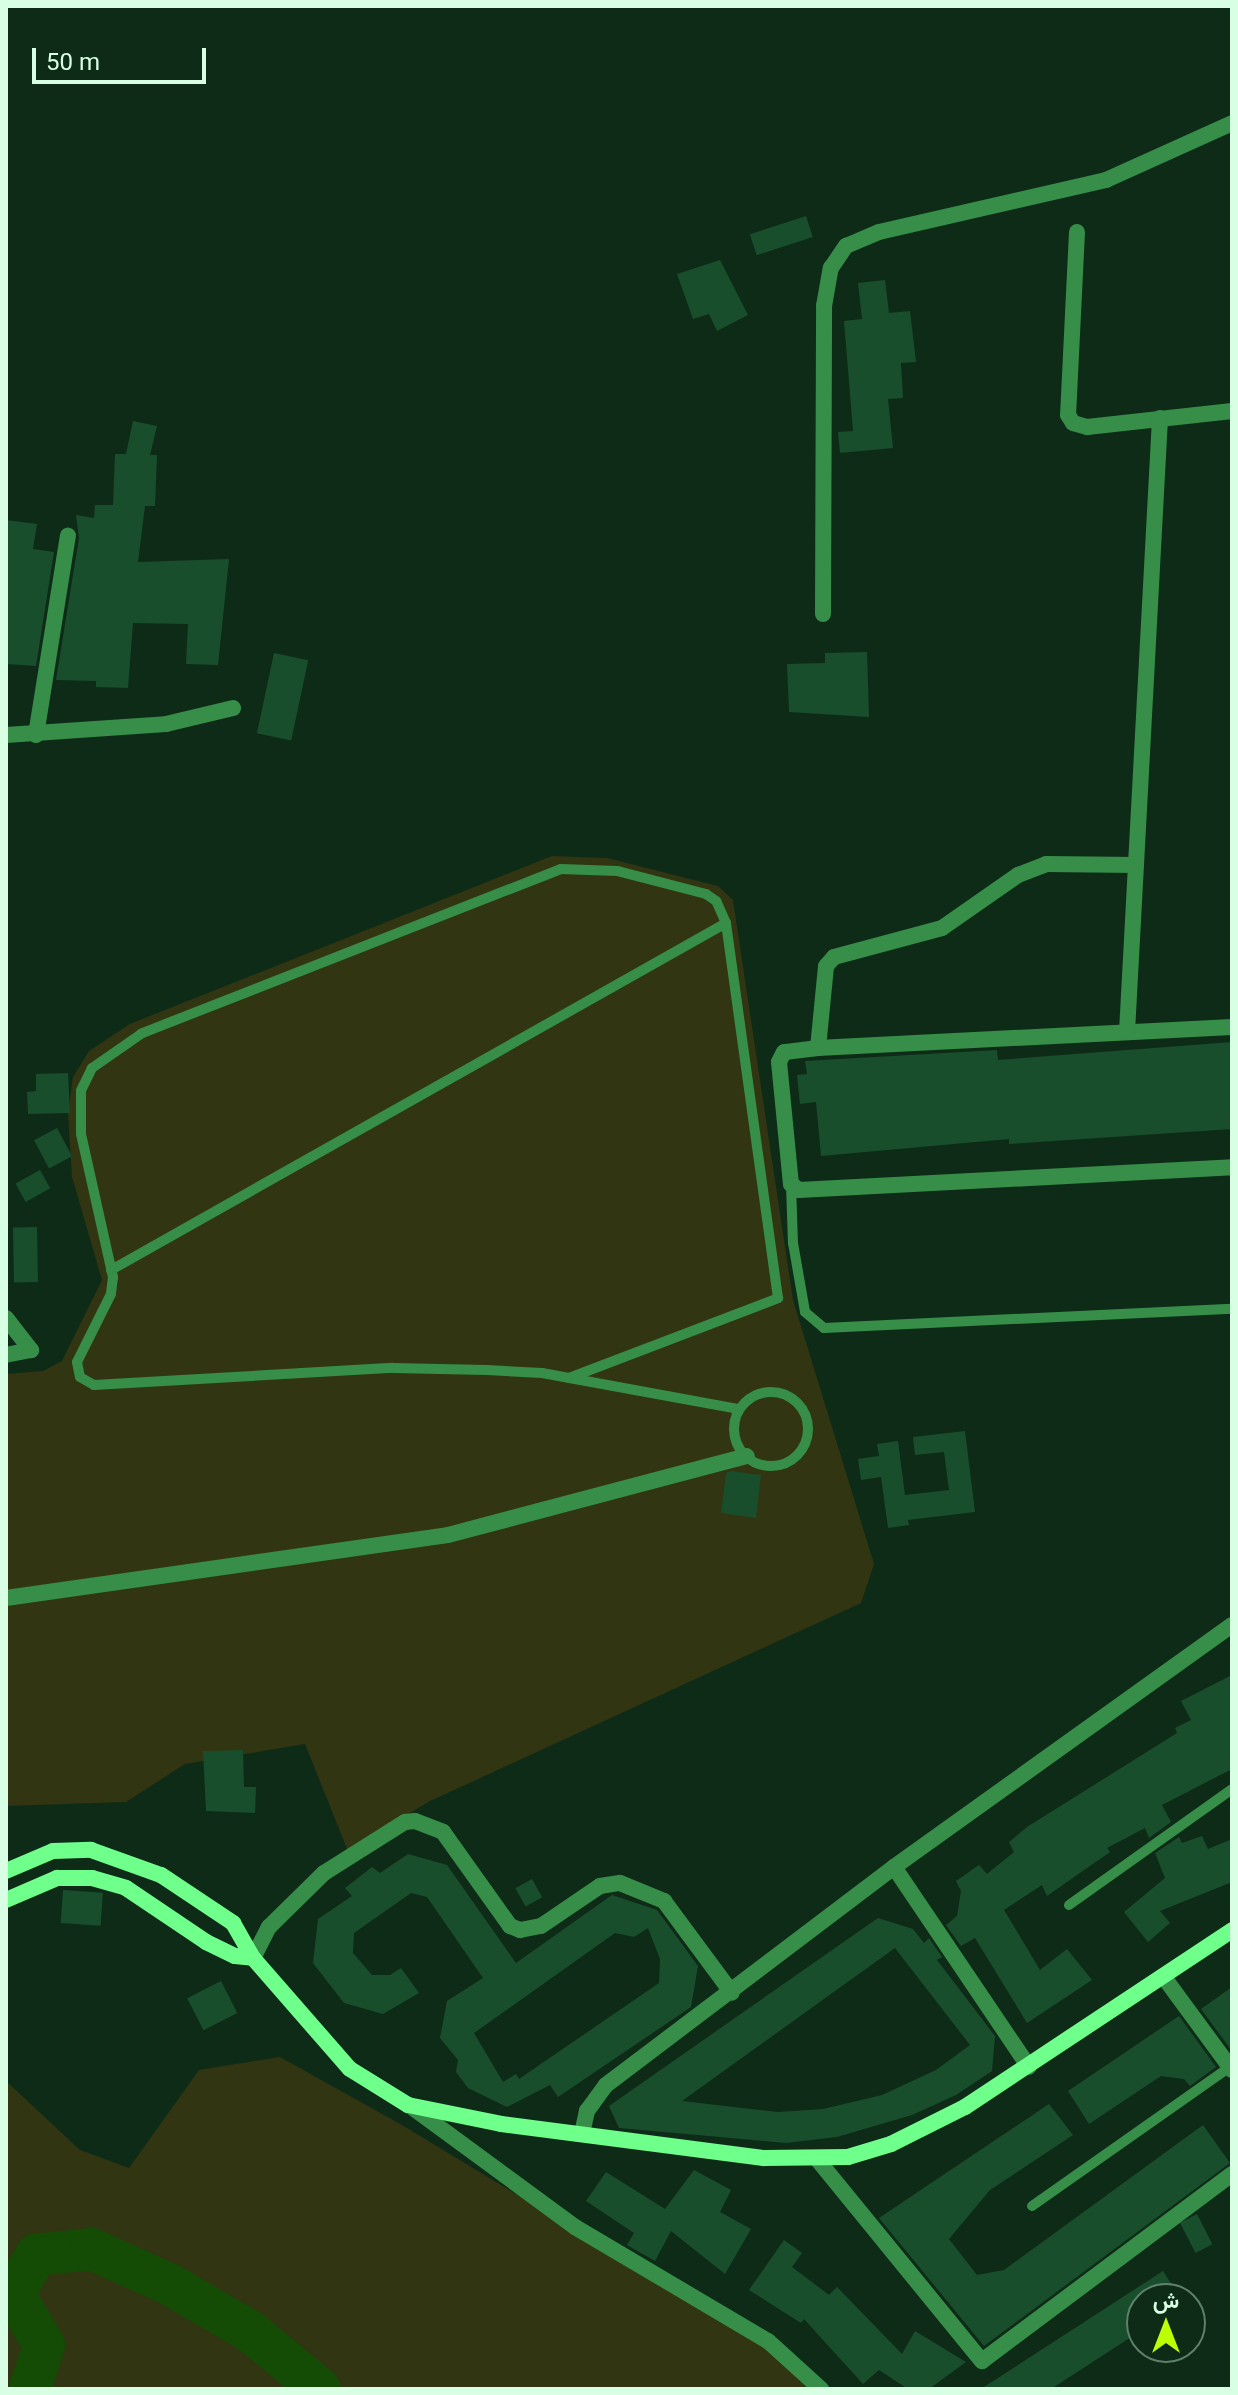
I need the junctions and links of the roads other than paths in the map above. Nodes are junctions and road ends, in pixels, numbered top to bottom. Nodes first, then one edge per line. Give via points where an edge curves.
1 (1232, 123) edge
2 (1077, 232) dead end
3 (1232, 411) edge
4 (1160, 418) junction
5 (68, 536) dead end
6 (823, 614) dead end
7 (233, 708) dead end
8 (6, 735) edge
9 (36, 735) junction
10 (1136, 865) junction
11 (726, 923) junction
12 (1232, 1027) edge
13 (1127, 1032) junction
14 (818, 1048) junction
15 (1232, 1167) edge
16 (791, 1184) junction
17 (111, 1270) junction
18 (1232, 1309) edge
19 (6, 1318) edge
20 (6, 1355) edge
21 (569, 1378) junction
22 (738, 1409) junction
23 (747, 1456) junction
24 (6, 1598) edge
25 (1230, 1629) edge
26 (1232, 1789) edge
27 (894, 1867) junction
28 (6, 1871) edge
29 (6, 1900) edge
30 (1069, 1905) dead end
31 (1232, 1930) edge
32 (253, 1958) junction
33 (1163, 1976) junction
34 (732, 1993) junction
35 (1029, 2067) junction
36 (1231, 2069) edge
37 (408, 2105) junction
38 (582, 2134) junction
39 (817, 2159) junction
40 (1232, 2174) edge
41 (1032, 2206) dead end
42 (821, 2389) edge

1 - 6 street via 1106,180 879,232 846,246 831,268 824,306
2 - 4 street via 1068,415 1073,423 1087,427
3 - 4 street
4 - 10 street
5 - 9 street
7 - 9 street via 166,724
8 - 9 street
10 - 13 street
10 - 14 street via 1046,864 1018,875 942,928 834,957 826,966
11 - 17 lane
11 - 17 lane via 716,901 706,894 617,871 561,869 141,1034 92,1068 81,1091 81,1134
11 - 21 lane via 778,1298
12 - 13 street
13 - 14 street
14 - 16 street via 784,1052 779,1062
15 - 16 street via 799,1190
16 - 18 lane via 793,1243 805,1312 824,1328
17 - 21 lane via 111,1294 77,1362 80,1377 94,1385 393,1368
19 - 20 street via 31,1350
21 - 22 lane
22 - 23 lane via 734,1431
22 - 23 lane via 754,1396 779,1392 793,1399 808,1420 805,1445 789,1462 764,1465
23 - 24 street via 448,1535
25 - 27 street
26 - 30 lane
27 - 34 street
27 - 35 street
28 - 32 street via 53,1851 91,1850 129,1860 233,1923
29 - 32 street via 57,1878 92,1878 126,1888 206,1942
31 - 33 street
32 - 34 street via 269,1927 324,1873 405,1822 415,1821 443,1832 510,1926 520,1930 541,1926 600,1886 620,1883 664,1901
32 - 37 street via 350,2069
33 - 35 street
33 - 36 street
34 - 38 street via 606,2085 587,2111
35 - 39 street via 891,2144 848,2157
36 - 41 lane
37 - 38 street
37 - 42 street via 575,2227 768,2341
38 - 39 street via 764,2158
39 - 40 street via 982,2361

